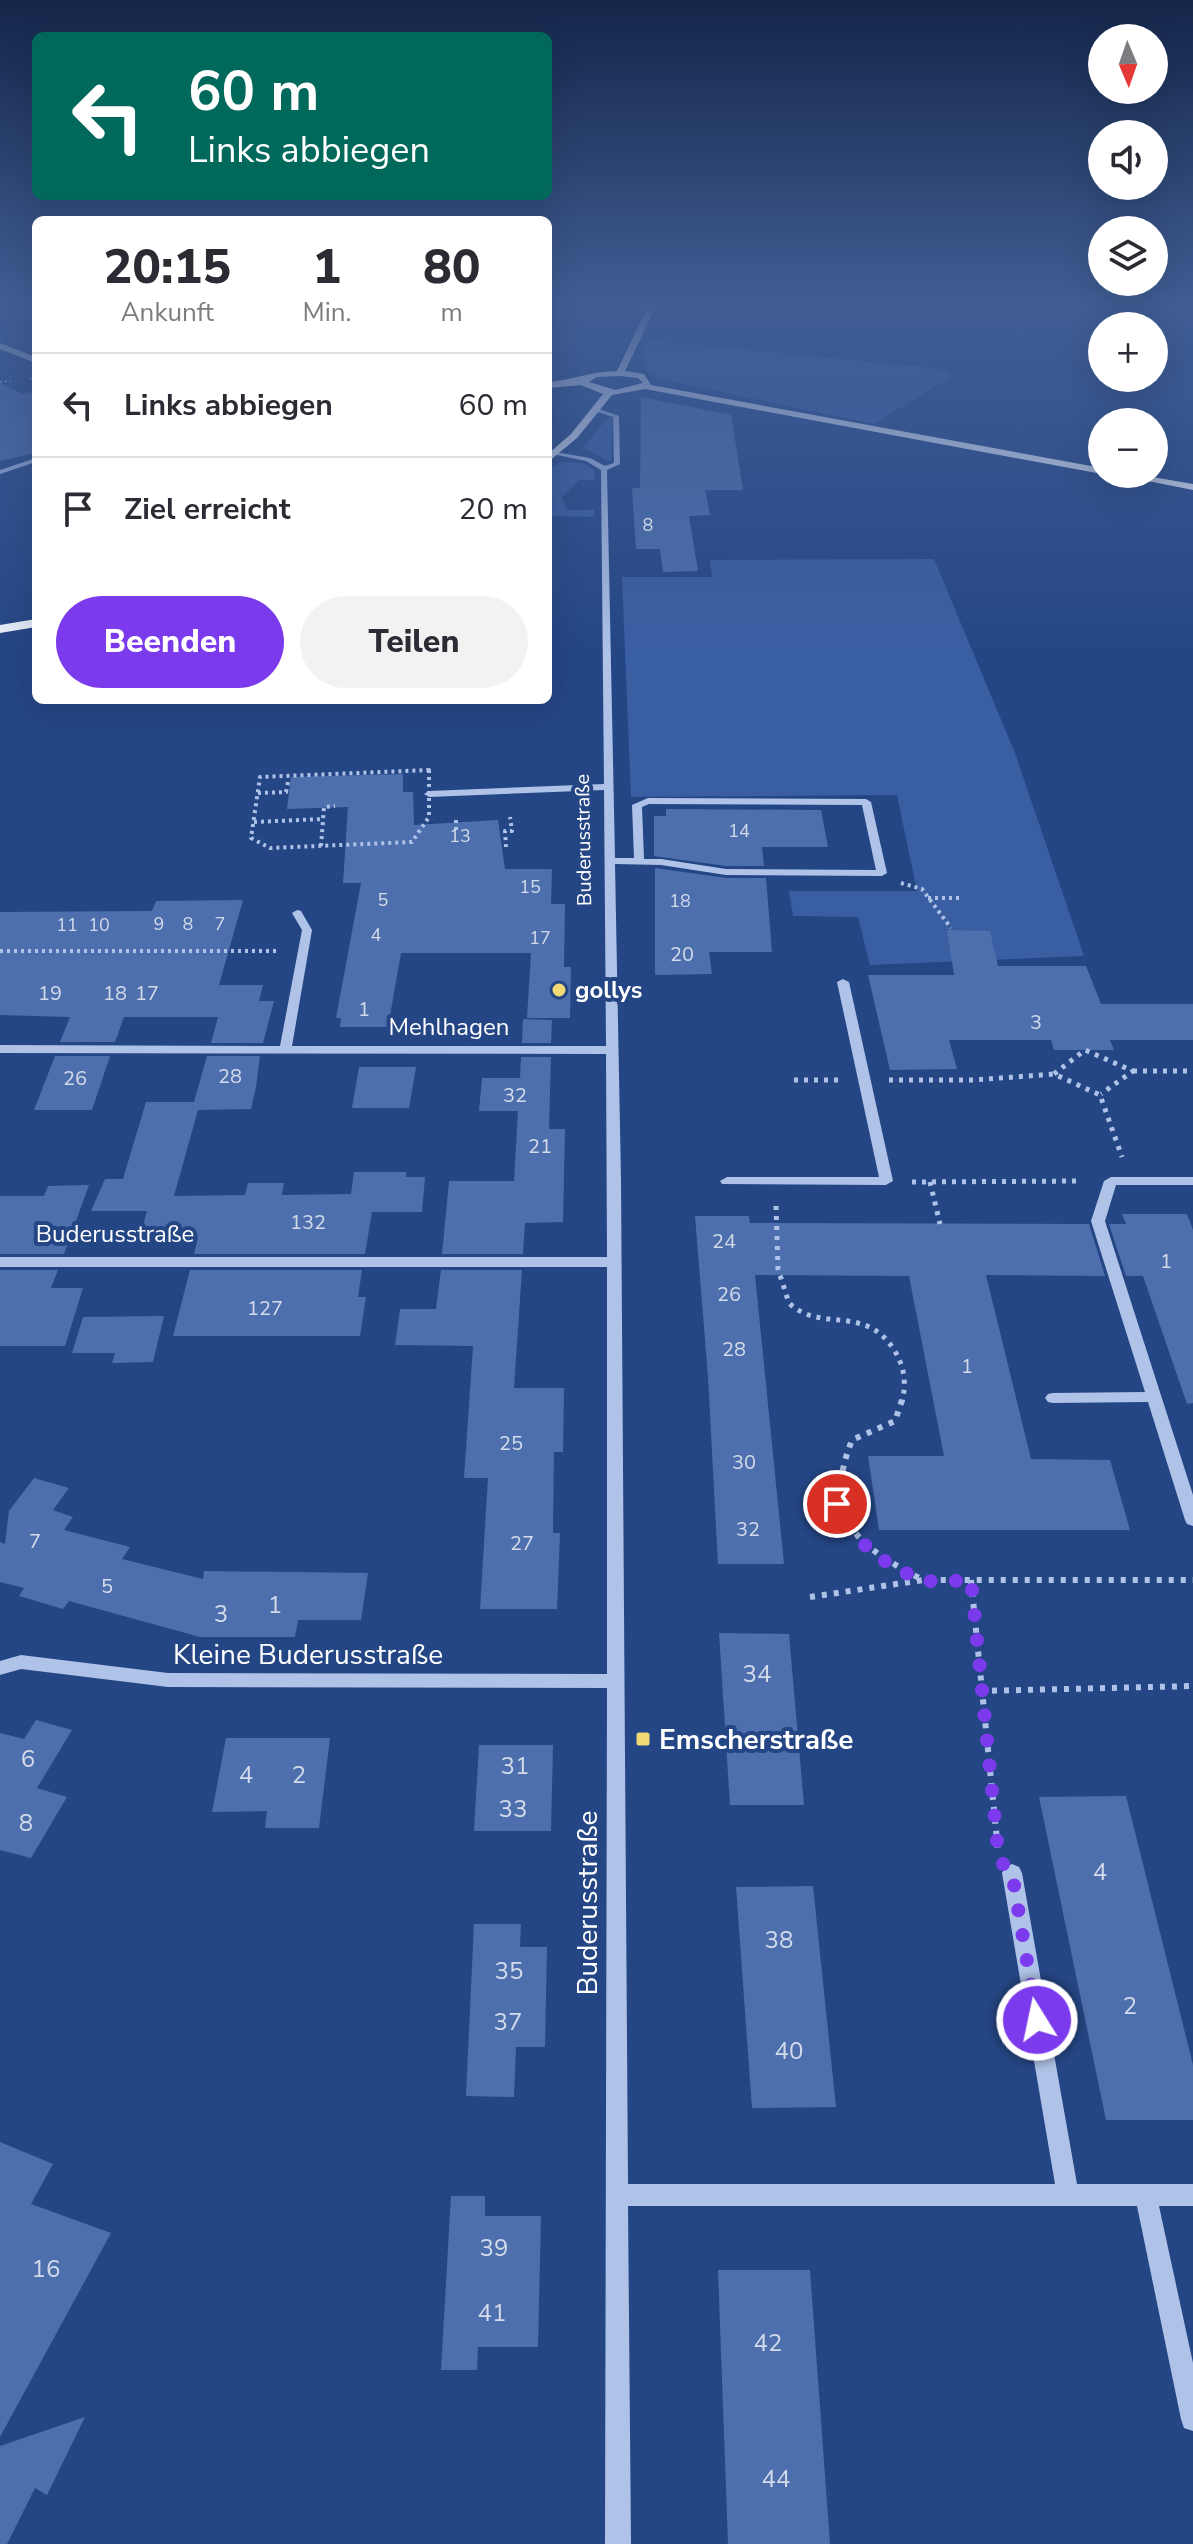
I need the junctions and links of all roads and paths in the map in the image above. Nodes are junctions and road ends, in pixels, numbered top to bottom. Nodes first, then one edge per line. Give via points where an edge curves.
1 (588, 419) edge
2 (616, 419) edge
3 (820, 419) edge
4 (552, 456) edge
5 (32, 461) edge
6 (1088, 468) edge
7 (604, 469) junction
8 (0, 472) edge
9 (1168, 483) edge
10 (1193, 487) edge
11 (32, 624) edge
12 (0, 629) edge
13 (288, 782) dead end
14 (606, 787) junction
15 (258, 793) junction
16 (429, 794) junction
17 (335, 806) dead end
18 (510, 817) dead end
19 (323, 819) junction
20 (254, 822) junction
21 (321, 846) junction
22 (506, 847) dead end
23 (608, 861) junction
24 (639, 861) junction
25 (882, 873) junction
26 (928, 898) junction
27 (961, 898) dead end
28 (297, 913) dead end
29 (951, 928) dead end
30 (0, 951) edge
31 (304, 951) junction
32 (843, 982) dead end
33 (286, 1048) junction
34 (0, 1049) edge
35 (611, 1050) junction
36 (1133, 1071) junction
37 (1193, 1071) edge
38 (1054, 1074) junction
39 (794, 1080) dead end
40 (865, 1080) junction
41 (1100, 1095) junction
42 (727, 1181) dead end
43 (774, 1181) junction
44 (886, 1181) junction
45 (1111, 1181) junction
46 (1130, 1181) junction
47 (1193, 1181) edge
48 (930, 1182) junction
49 (940, 1224) dead end
50 (0, 1262) edge
51 (614, 1262) junction
52 (1154, 1397) junction
53 (1053, 1398) dead end
54 (1193, 1520) edge
55 (923, 1580) junction
56 (971, 1580) junction
57 (1193, 1580) edge
58 (810, 1597) dead end
59 (0, 1668) edge
60 (616, 1681) junction
61 (1193, 1686) edge
62 (980, 1691) junction
63 (1012, 1873) joint
64 (618, 2195) junction
65 (1146, 2195) junction
66 (1193, 2195) edge
67 (1068, 2196) junction
68 (1193, 2419) edge
69 (618, 2544) edge

1 - 4 main road
2 - 7 street via 617,464
3 - 6 main road
4 - 7 street via 588,459
5 - 8 street
7 - 14 street, Buderusstraße
9 - 10 main road
11 - 12 main road
13 - 15 path via 286,792
14 - 16 street
14 - 23 street, Buderusstraße
15 - 16 path via 260,777 429,770
15 - 20 path
16 - 21 path via 429,817 412,842
17 - 19 path via 324,807
18 - 22 path
19 - 20 path
19 - 21 path
20 - 21 path via 251,838 270,848
23 - 24 street
23 - 35 street, Buderusstraße
24 - 25 street via 726,872
24 - 25 street via 637,805 648,801 866,802
25 - 26 path via 922,889
26 - 27 path
26 - 29 path
28 - 31 street via 307,930
30 - 31 path
31 - 33 street
32 - 40 street
33 - 34 street, Mehlhagen
33 - 35 street, Mehlhagen
35 - 51 street, Buderusstraße
36 - 37 path
36 - 38 path via 1085,1050
36 - 41 path
38 - 40 path
38 - 41 path
39 - 40 path
40 - 44 street
41 - 46 path
42 - 43 street
43 - 44 street
43 - 55 path via 781,1277 790,1305 799,1313 863,1321 877,1328 889,1339 904,1370 903,1402 895,1421 852,1440 841,1469 837,1504 854,1533 878,1556
44 - 48 path
45 - 46 street
45 - 48 path
45 - 52 street via 1098,1221
46 - 47 street
48 - 49 path
50 - 51 street, Buderusstraße
51 - 60 street, Buderusstraße
52 - 53 street
52 - 54 street
55 - 56 path
55 - 58 path
56 - 57 path
56 - 62 path
59 - 60 street, Kleine Buderusstraße via 21,1662 168,1680
60 - 64 street, Buderusstraße
61 - 62 path
62 - 63 path via 999,1860
63 - 67 street
64 - 67 street
64 - 69 street, Buderusstraße
65 - 66 street
65 - 67 street
65 - 68 street

